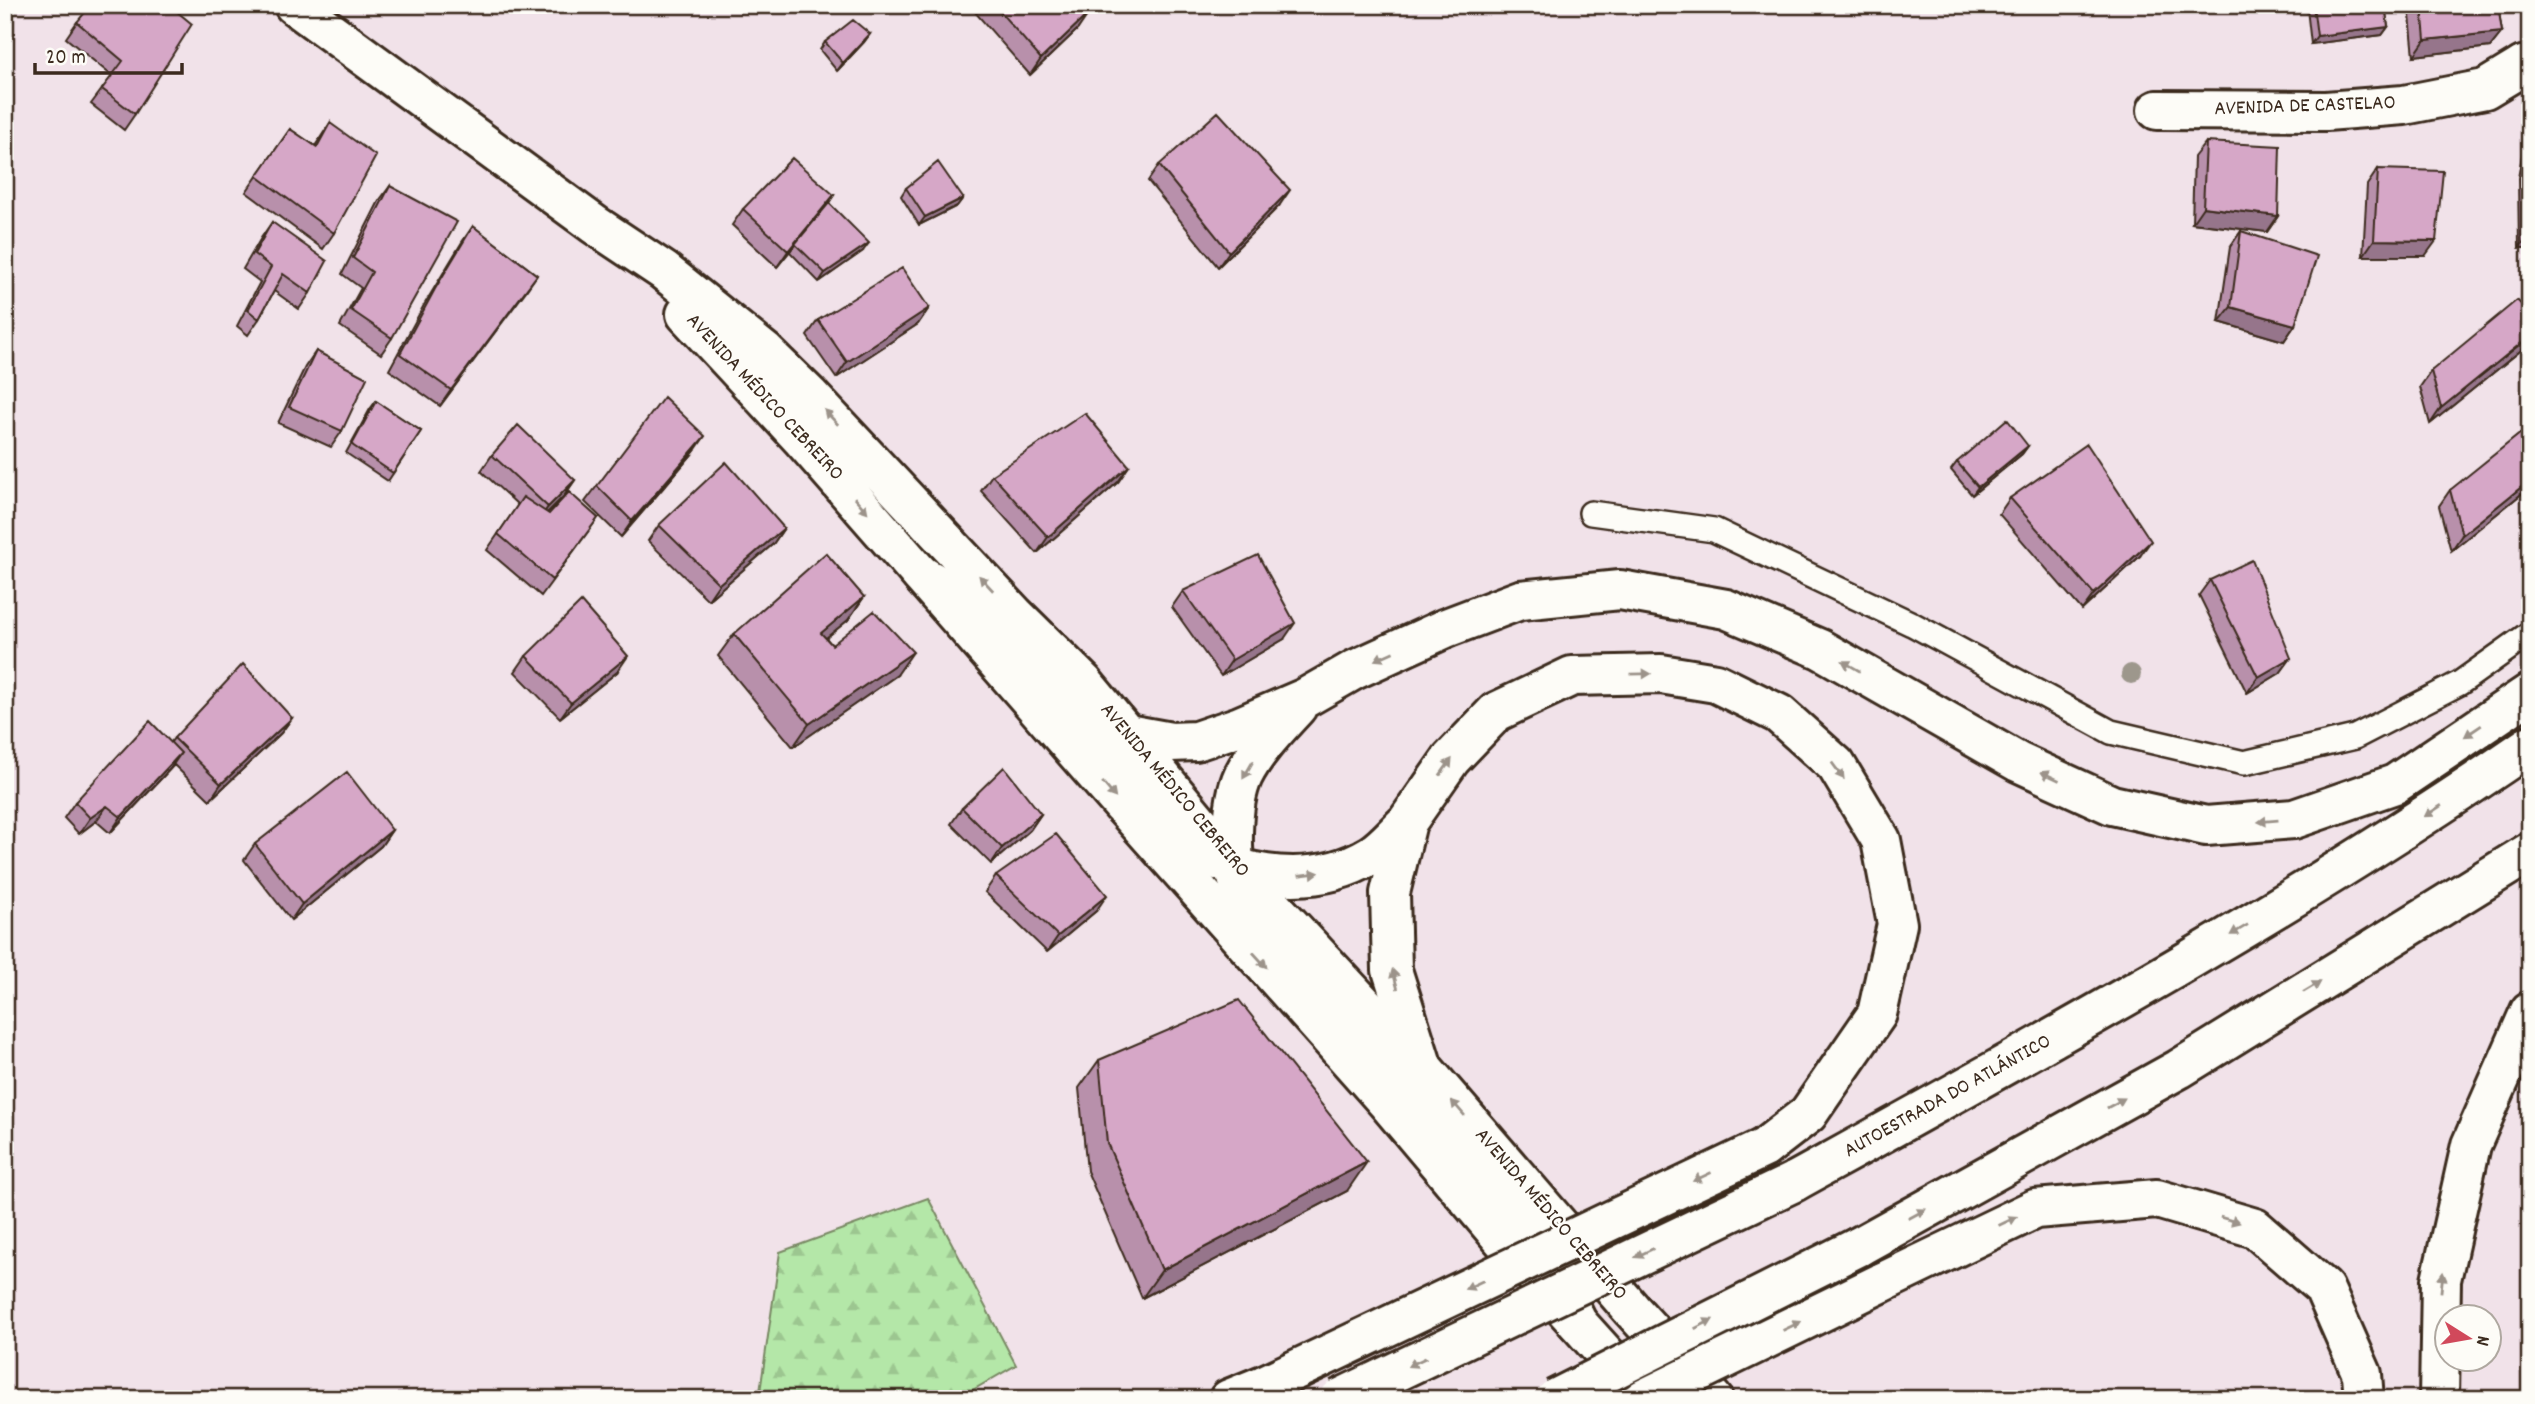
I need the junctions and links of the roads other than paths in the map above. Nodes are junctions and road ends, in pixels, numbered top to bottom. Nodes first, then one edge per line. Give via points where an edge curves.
1 (294, 5) edge
2 (2526, 66) edge
3 (2157, 110) dead end
4 (595, 225) junction
5 (1591, 513) dead end
6 (921, 575) junction
7 (2530, 633) edge
8 (2530, 692) edge
9 (1305, 698) junction
10 (1127, 734) junction
11 (2530, 745) edge
12 (1407, 821) junction
13 (2530, 852) edge
14 (1236, 867) junction
15 (2530, 1011) edge
16 (1423, 1068) junction
17 (1577, 1322) junction
18 (1229, 1399) edge
19 (1339, 1399) edge
20 (1555, 1399) edge
21 (1645, 1399) edge
22 (1713, 1399) edge
23 (2364, 1399) edge
24 (2439, 1399) edge

1 - 4 main road, AVENIDA MÉDICO CEBREIRO
2 - 3 main road, AVENIDA DE CASTELAO via 2485,89 2404,105 2326,111
4 -> 6 main road, AVENIDA MÉDICO CEBREIRO via 702,330
10 -> 4 main road, AVENIDA MÉDICO CEBREIRO via 809,394 765,352 664,271
5 - 7 lane via 1714,530 1912,624 2111,732 2244,763 2355,737 2460,683
6 - 14 main road via 985,617 1191,844 1210,858
6 -> 17 main road, AVENIDA MÉDICO CEBREIRO
8 -> 9 main road via 2395,784 2294,819 2206,826 2112,805 2018,762 1820,649 1726,609 1620,590 1520,600 1388,654
9 - 10 main road via 1196,741 1171,743
9 -> 14 main road via 1263,745 1242,778 1233,839
10 - 14 main road, AVENIDA MÉDICO CEBREIRO
11 -> 19 main road, AUTOESTRADA DO ATLÁNTICO, bridge via 2432,812 2120,1002 1794,1182
14 -> 12 main road via 1284,877 1334,871 1371,854
16 -> 12 main road via 1392,970 1391,893
12 -> 18 main road, bridge via 1451,759 1496,712 1573,676 1661,674 1716,683 1779,714 1836,765 1881,840 1896,924 1877,1014 1808,1114 1764,1148
20 -> 13 main road, bridge via 1858,1247 2179,1069
14 - 16 main road, AVENIDA MÉDICO CEBREIRO
14 - 17 main road via 1240,888 1255,912 1413,1103 1509,1210 1552,1268
24 -> 15 main road via 2441,1280 2472,1145
22 -> 16 main road, AVENIDA MÉDICO CEBREIRO
17 - 21 main road, AVENIDA MÉDICO CEBREIRO
21 -> 23 main road, bridge via 2035,1209 2157,1199 2255,1228 2324,1288 2362,1374

